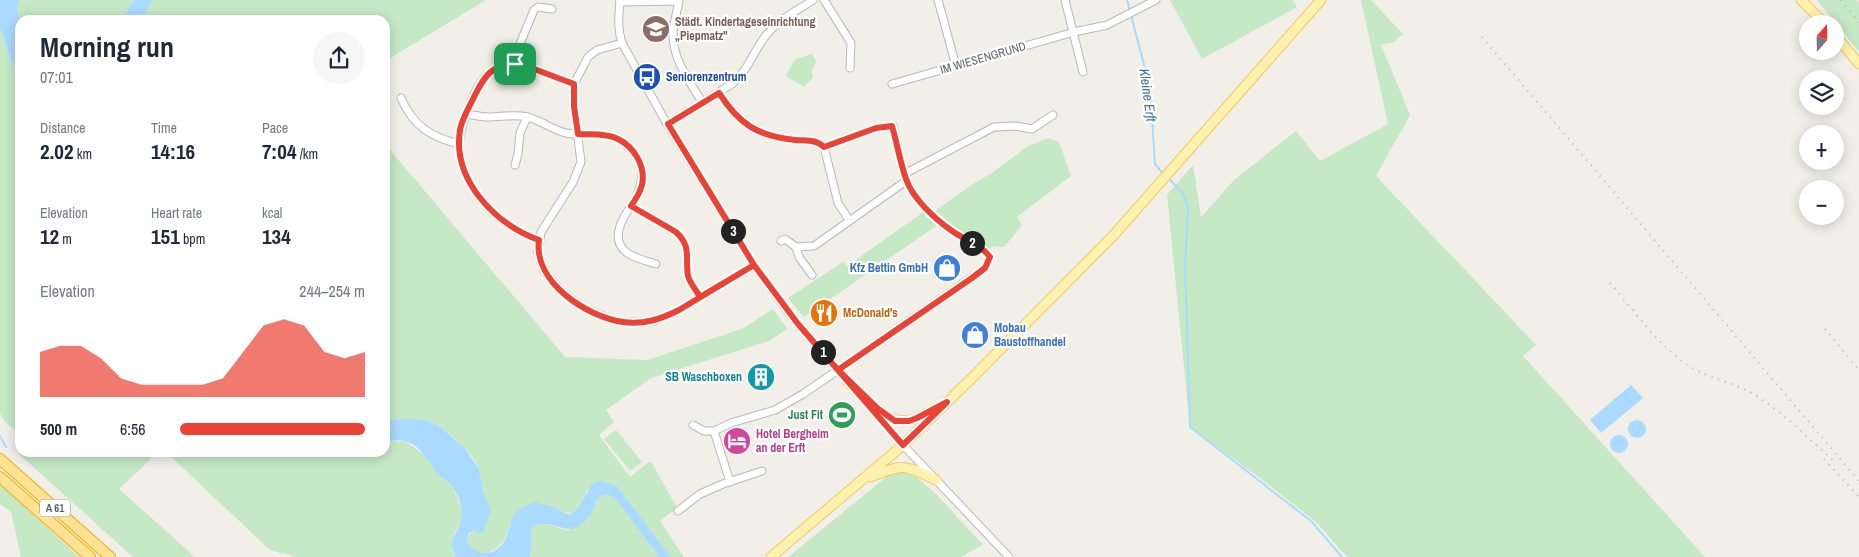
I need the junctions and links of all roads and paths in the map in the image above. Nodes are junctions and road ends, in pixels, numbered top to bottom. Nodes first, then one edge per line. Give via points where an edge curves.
1 (680, 0) edge
2 (813, 0) edge
3 (824, 0) edge
4 (938, 0) edge
5 (1065, 0) edge
6 (1156, 0) edge
7 (1321, 0) edge
8 (1802, 0) edge
9 (620, 1) edge
10 (552, 9) dead end
11 (1816, 15) edge
12 (1074, 32) junction
13 (622, 43) junction
14 (1844, 46) edge
15 (515, 64) junction
16 (1859, 64) edge
17 (956, 66) junction
18 (850, 68) dead end
19 (1083, 72) dead end
20 (574, 84) junction
21 (892, 84) dead end
22 (719, 93) junction
23 (402, 98) dead end
24 (702, 102) junction
25 (466, 114) junction
26 (1053, 115) dead end
27 (527, 117) junction
28 (668, 124) junction
29 (578, 134) junction
30 (459, 144) junction
31 (824, 147) junction
32 (515, 165) dead end
33 (905, 177) junction
34 (631, 206) junction
35 (850, 220) junction
36 (539, 240) junction
37 (781, 241) dead end
38 (796, 247) junction
39 (656, 264) dead end
40 (754, 265) junction
41 (812, 275) dead end
42 (700, 297) junction
43 (838, 370) junction
44 (847, 381) junction
45 (947, 402) junction
46 (693, 425) dead end
47 (714, 431) junction
48 (903, 445) junction
49 (0, 459) edge
50 (762, 471) dead end
51 (0, 477) edge
52 (865, 479) junction
53 (936, 480) junction
54 (730, 482) junction
55 (678, 511) dead end
56 (90, 557) edge
57 (110, 557) edge
58 (771, 557) edge
59 (1009, 557) edge

1 - 9 street
1 - 24 street via 673,34 674,49
2 - 22 street via 774,27 741,76
3 - 18 street via 851,43
4 - 17 street
5 - 12 street
6 - 12 street, IM WIESENGRUND via 1107,25
7 - 45 main road via 1105,244
8 - 11 main road
9 - 13 street via 618,19
10 - 15 street via 538,8 532,13
12 - 17 street, IM WIESENGRUND
12 - 19 street
13 - 20 street via 598,50 588,57
13 - 28 street
14 - 16 main road
15 - 20 street
15 - 25 street via 504,64 489,73
17 - 21 street, IM WIESENGRUND
20 - 29 street
22 - 24 street
22 - 31 street via 731,111 754,130 776,137 819,142
23 - 30 street via 425,131
24 - 28 street
25 - 27 street
25 - 30 street
26 - 33 street via 1032,129 1015,126 994,128
27 - 29 street via 559,131
27 - 32 street via 520,133
28 - 40 street
29 - 34 street via 617,138 640,161 643,183
29 - 36 street via 581,162 576,176
30 - 36 street via 466,178 495,215 517,231
31 - 33 street via 876,128 892,126
31 - 35 street via 838,203
33 - 35 street
33 - 43 street via 919,200 942,224 984,249 990,257 985,268 972,278
34 - 39 street via 618,230 619,244 629,254
34 - 42 street via 676,232 685,242 689,279
35 - 38 street via 814,246
36 - 42 street via 540,260 553,282 571,300 612,320 655,321
37 - 38 street via 785,239
38 - 41 street
40 - 42 street
40 - 43 street
43 - 44 street
43 - 47 street via 775,410
44 - 45 main road via 895,421 909,421
44 - 48 street
45 - 48 main road
46 - 47 street via 704,431
47 - 54 street
48 - 52 main road
48 - 53 street
49 - 57 highway, A 61
50 - 54 street
51 - 56 highway, A 61
52 - 53 main road via 900,466
52 - 58 main road
53 - 59 street
54 - 55 street via 700,494

